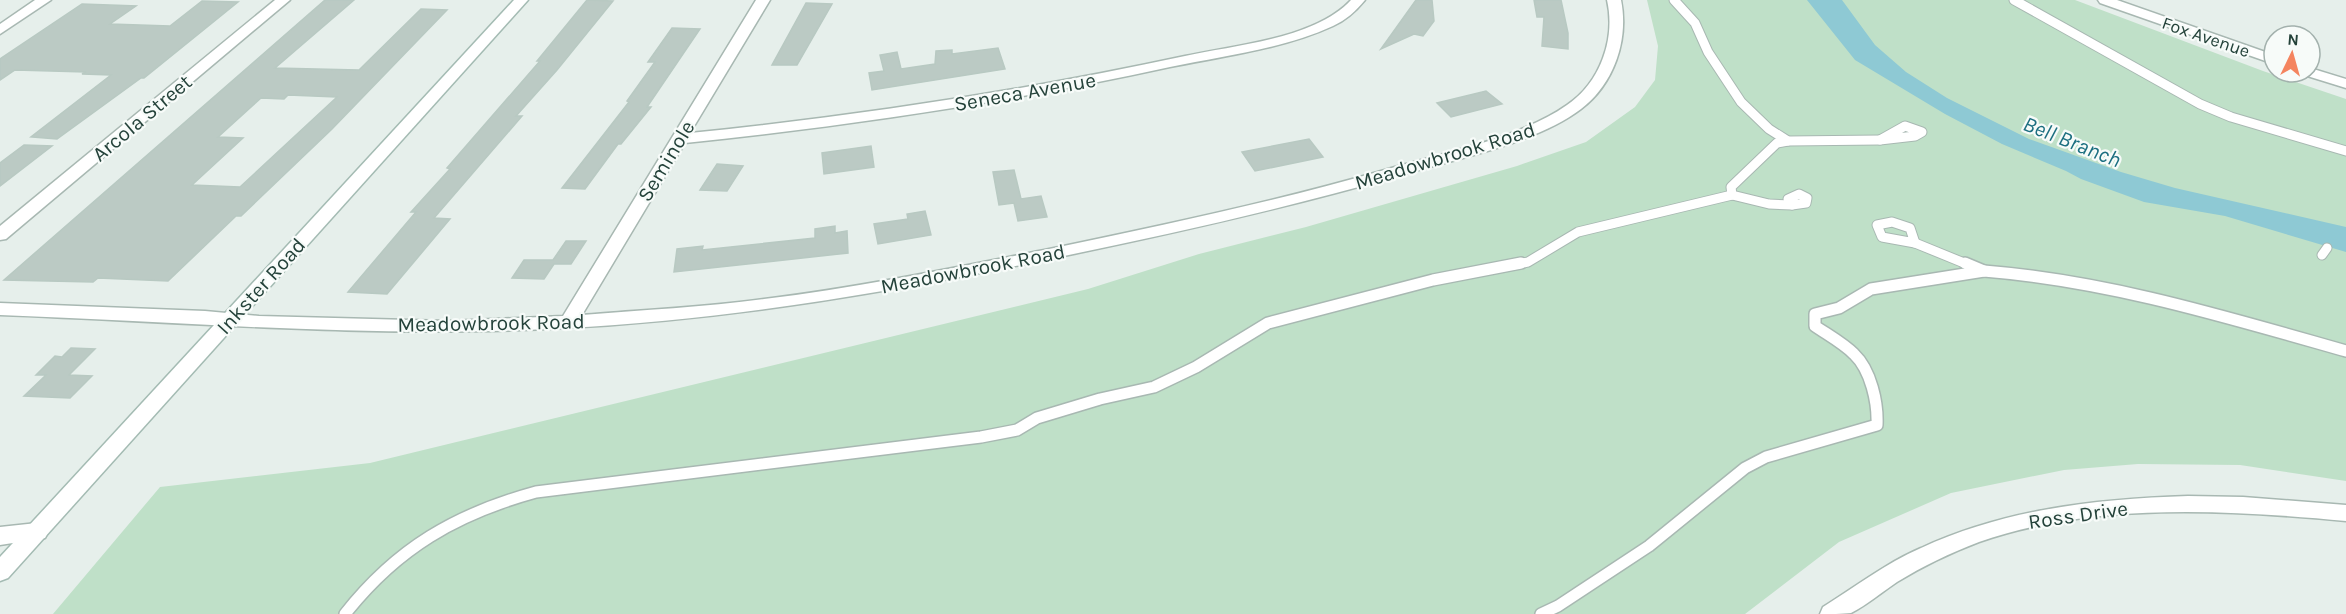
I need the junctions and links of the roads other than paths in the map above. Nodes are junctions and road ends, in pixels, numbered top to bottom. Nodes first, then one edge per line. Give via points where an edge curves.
1 (44, 0) edge
2 (283, 0) edge
3 (521, 0) edge
4 (763, 0) edge
5 (1358, 0) edge
6 (1614, 0) edge
7 (1674, 0) edge
8 (2014, 0) edge
9 (2105, 0) edge
10 (0, 30) edge
11 (2262, 56) edge
12 (2322, 76) edge
13 (2346, 84) edge
14 (678, 139) junction
15 (1880, 140) dead end
16 (1788, 141) junction
17 (2346, 151) edge
18 (1732, 195) junction
19 (1793, 206) dead end
20 (0, 236) edge
21 (1915, 243) dead end
22 (1984, 271) junction
23 (0, 309) edge
24 (230, 320) junction
25 (569, 322) junction
26 (2346, 351) edge
27 (2346, 513) edge
28 (37, 532) junction
29 (0, 536) edge
30 (0, 572) edge
31 (345, 614) edge
32 (1541, 614) edge
33 (1831, 614) edge

1 - 10 street
2 - 20 street, Arcola Street
3 - 24 street, Inkster Road
4 - 14 street, Seminole
5 - 14 street, Seneca Avenue via 1343,15 1309,31 1125,74 878,116
6 - 25 street, Meadowbrook Road via 1615,42 1604,76 1594,91 1566,113 1510,138 1273,205 943,276 762,305
7 - 16 lane via 1695,23 1708,52 1741,102
8 - 17 lane via 2200,104
9 - 11 street, Fox Avenue
12 - 13 street
14 - 25 street, Seminole
15 - 16 lane
16 - 18 lane via 1777,142 1731,187
18 - 19 lane
18 - 31 lane via 1578,232 1528,262 1433,280 1268,323 1196,367 1154,387 1037,418 1017,430 536,492 507,499 469,513 398,556
21 - 22 lane
22 - 26 lane via 2082,282
22 - 32 lane via 1871,289 1839,308 1815,314 1815,326 1855,354 1864,368 1878,407 1877,425 1766,457 1745,468 1649,546
23 - 24 street, Meadowbrook Road
24 - 25 street, Meadowbrook Road via 448,327
24 - 28 street, Inkster Road
27 - 33 street, Ross Drive via 2223,505 2140,507 2052,516 1982,533 1929,554
28 - 29 street
28 - 30 street, Inkster Road

